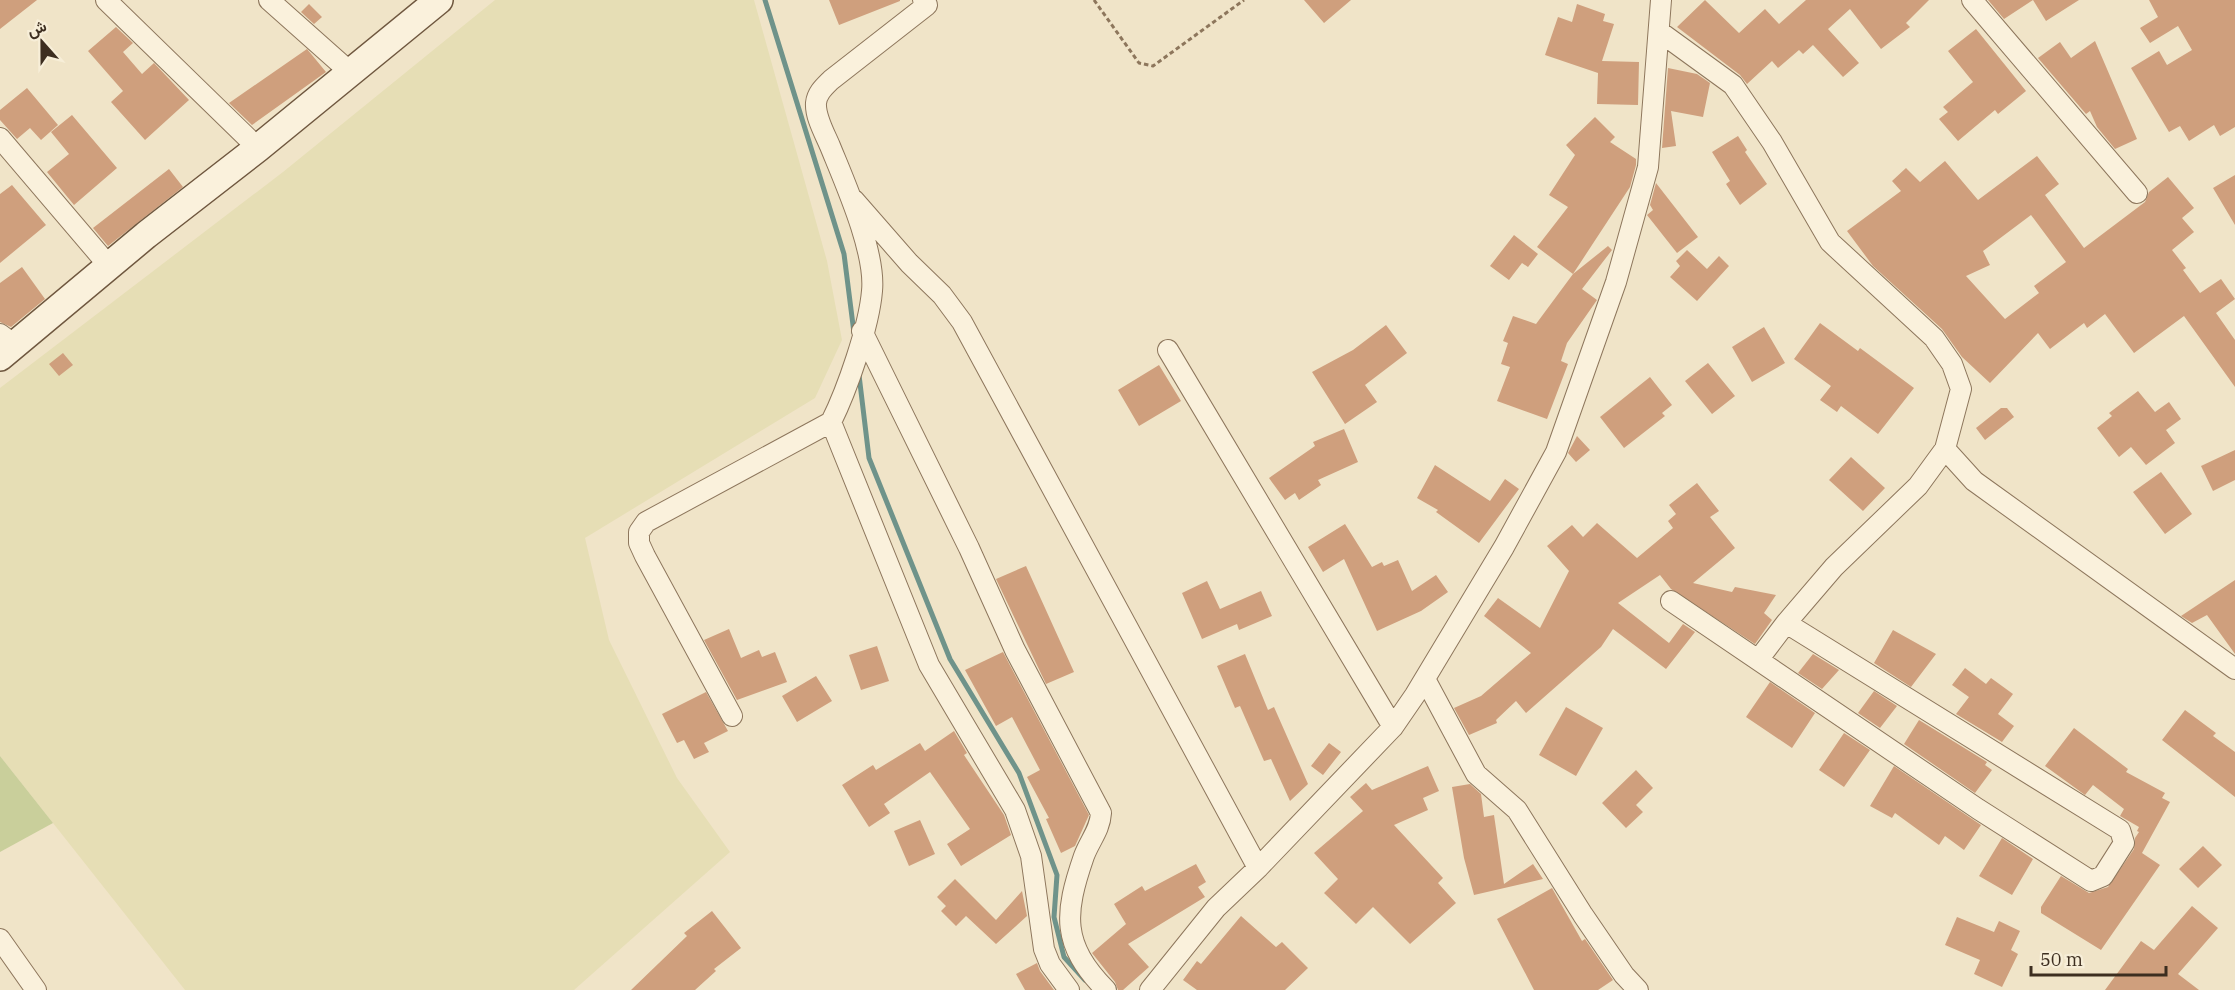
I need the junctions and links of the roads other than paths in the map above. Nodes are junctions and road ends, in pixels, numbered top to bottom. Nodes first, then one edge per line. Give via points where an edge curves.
1 (106, 0) edge
2 (269, 0) edge
3 (923, 0) edge
4 (1661, 0) edge
5 (1972, 0) edge
6 (425, 4) edge
7 (1660, 32) junction
8 (350, 72) junction
9 (0, 138) edge
10 (258, 148) junction
11 (849, 193) junction
12 (2137, 193) dead end
13 (109, 266) junction
14 (862, 332) junction
15 (5, 345) edge
16 (1168, 350) dead end
17 (831, 422) junction
18 (1945, 449) junction
19 (1671, 601) dead end
20 (1786, 623) junction
21 (1758, 660) junction
22 (2235, 669) edge
23 (1425, 679) junction
24 (732, 716) dead end
25 (1393, 727) junction
26 (1258, 868) junction
27 (0, 939) edge
28 (36, 990) edge
29 (1069, 990) edge
30 (1106, 990) edge
31 (1150, 990) edge
32 (1638, 990) edge

1 - 10 street
2 - 8 street
3 - 11 street via 927,5 820,91 816,103 819,119
4 - 7 street
5 - 12 street
6 - 8 street
7 - 18 street via 1733,85 1772,142 1830,242 1934,338 1952,364 1961,388
7 - 23 street via 1648,167 1616,282 1556,452
8 - 10 street
9 - 13 street
10 - 13 street
11 - 14 street via 867,253 872,290
11 - 26 street via 962,322
13 - 15 street
14 - 17 street via 844,396
14 - 30 street via 969,548 1014,650 1101,813 1072,898 1070,934 1079,959
16 - 25 street
17 - 24 street via 646,522 639,532 645,556
17 - 29 street via 929,665 1015,810 1031,856 1044,949
18 - 20 street via 1918,486 1834,567
18 - 22 street via 1974,480
19 - 21 street
20 - 21 street
20 - 21 street via 2120,830 2124,843 2103,876 2091,881
23 - 25 street
23 - 32 street via 1476,774 1517,810 1583,915
25 - 26 street
26 - 31 street via 1216,908
27 - 28 street

